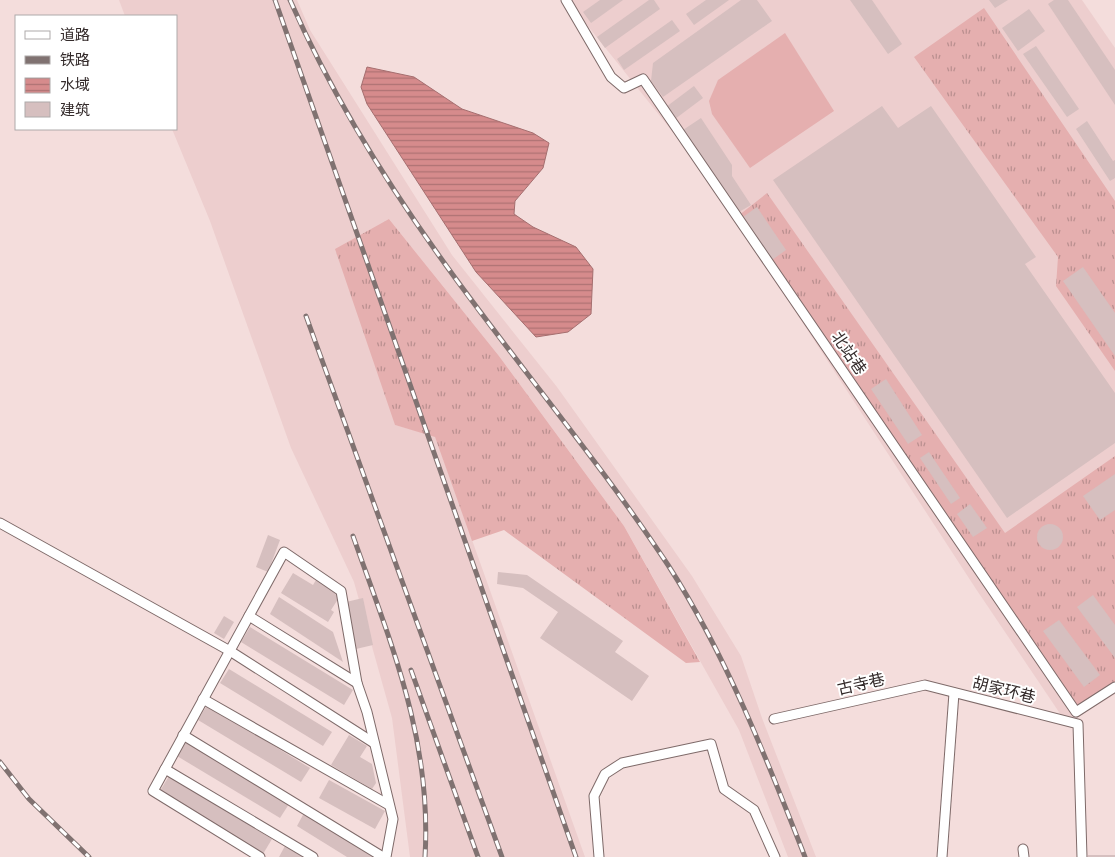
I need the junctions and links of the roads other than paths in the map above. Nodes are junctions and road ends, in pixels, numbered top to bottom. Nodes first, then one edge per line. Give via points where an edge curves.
1 (566, 0) edge
2 (0, 522) edge
3 (248, 616) junction
4 (230, 651) junction
5 (357, 684) junction
6 (1115, 687) edge
7 (954, 693) junction
8 (203, 699) junction
9 (774, 719) dead end
10 (183, 735) junction
11 (374, 743) junction
12 (165, 769) junction
13 (389, 805) junction
14 (260, 857) edge
15 (312, 857) edge
16 (384, 857) edge
17 (599, 857) edge
18 (775, 857) edge
19 (942, 857) edge
20 (1082, 857) edge

1 - 6 street, 北站巷 via 611,77 624,88 644,78 1076,712
2 - 4 street
3 - 4 street
3 - 5 street
3 - 5 street via 284,552 341,591
4 - 8 street
4 - 11 street
5 - 11 street
7 - 9 street, 古寺巷 via 925,685
7 - 19 street, 胡家环巷
7 - 20 street, 胡家环巷 via 1078,724
8 - 10 street
8 - 13 street
10 - 12 street
10 - 16 street
11 - 13 street
12 - 14 street via 153,791
12 - 15 street
13 - 16 street via 393,819
17 - 18 street via 594,796 605,774 622,763 711,744 724,788 754,810

